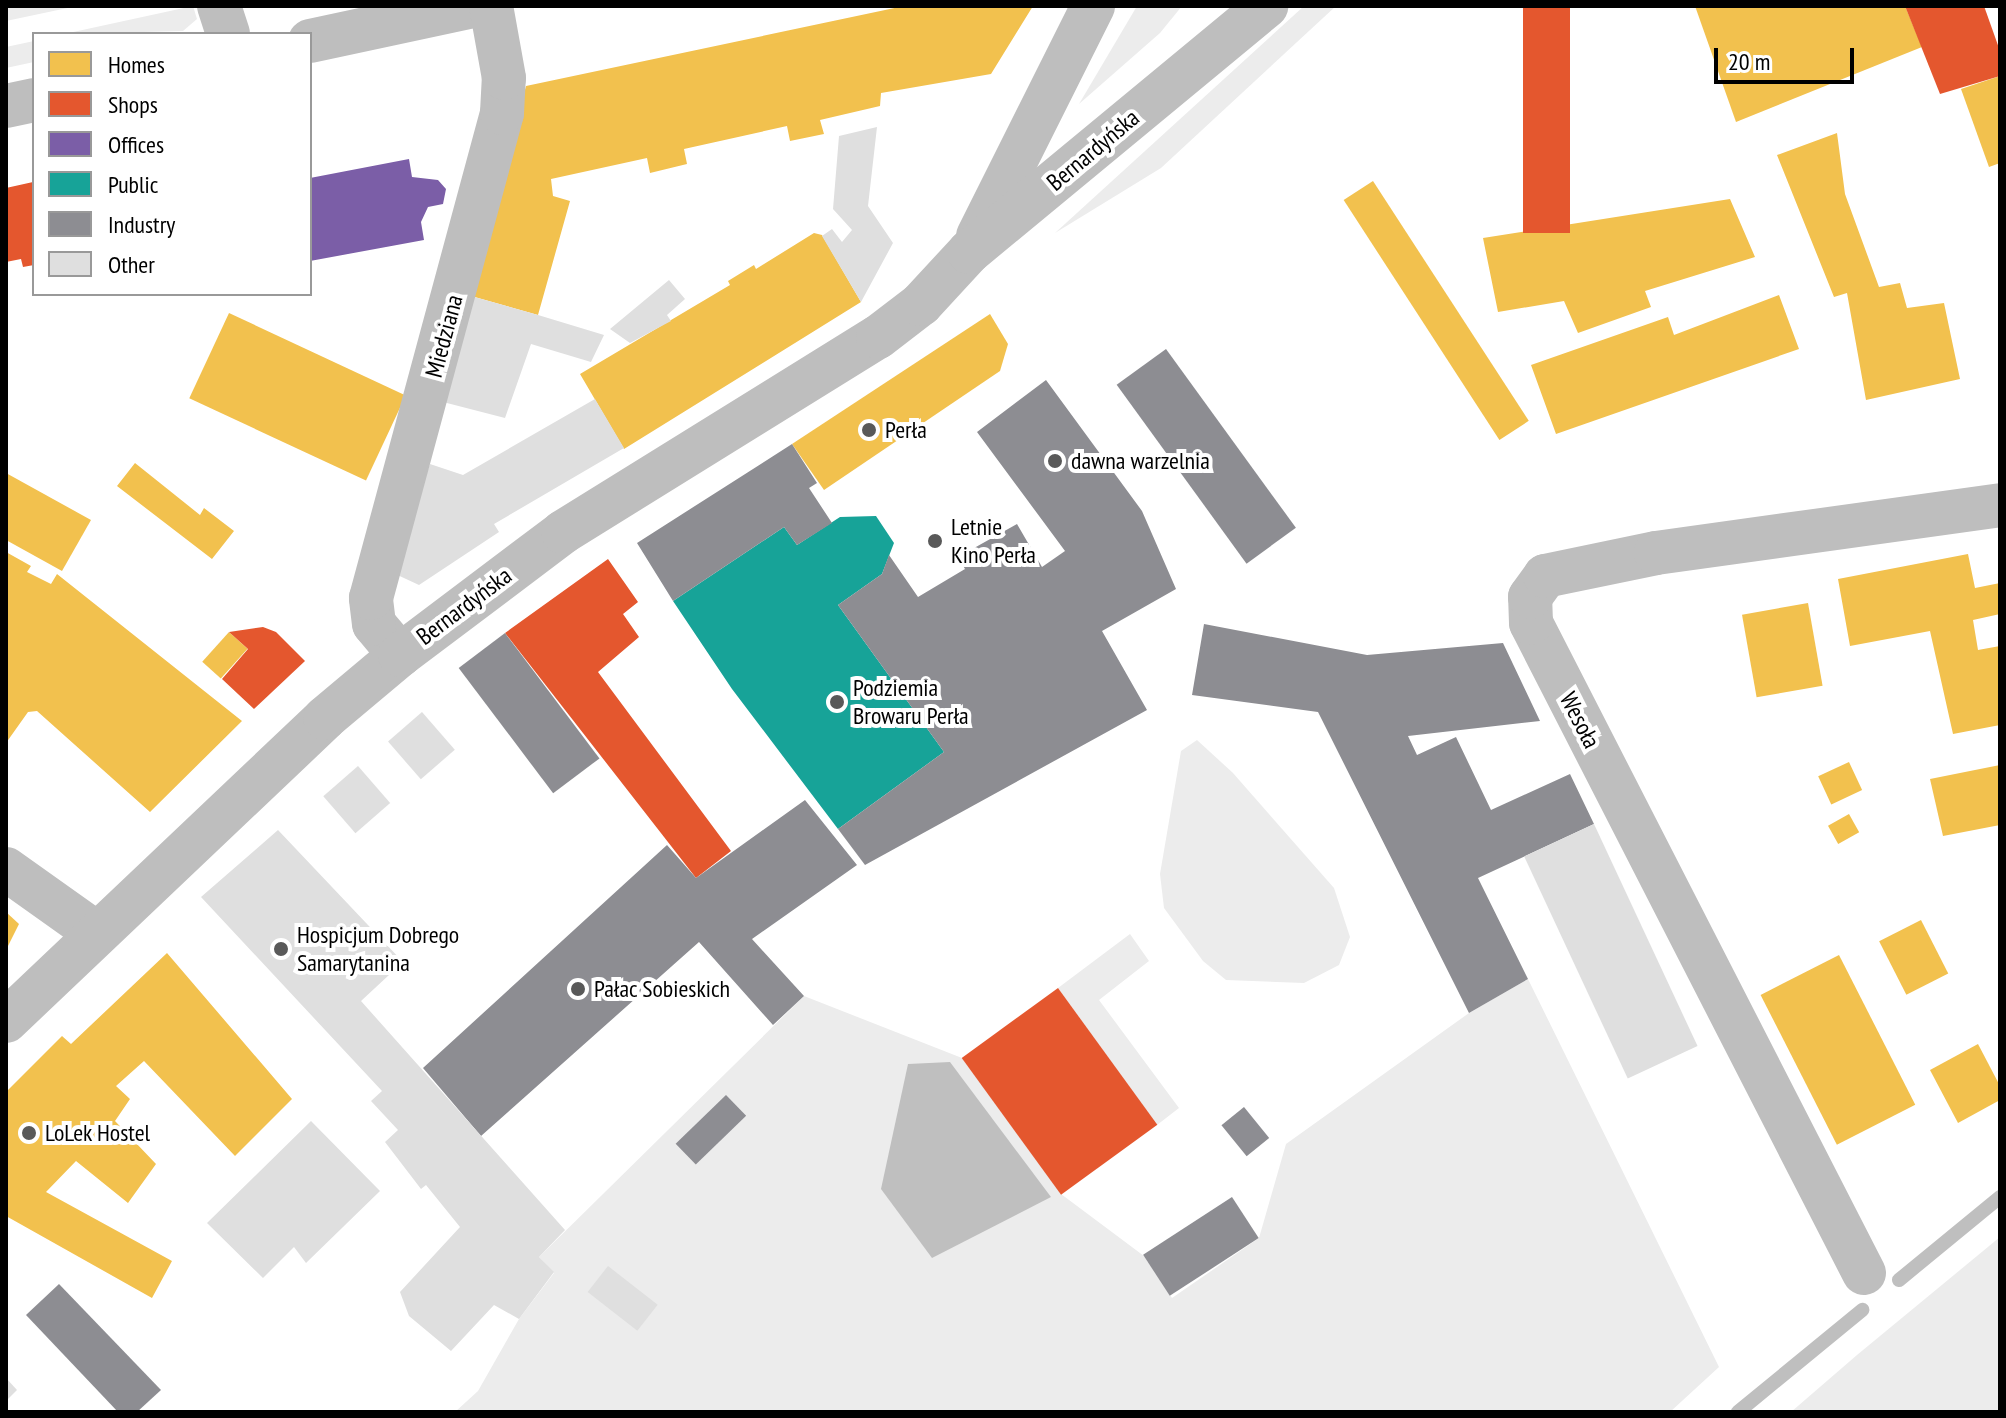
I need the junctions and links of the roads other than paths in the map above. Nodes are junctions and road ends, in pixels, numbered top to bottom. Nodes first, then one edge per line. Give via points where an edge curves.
1 (219, 6) edge
2 (473, 6) edge
3 (491, 6) edge
4 (1266, 6) edge
5 (1088, 11) edge
6 (1217, 27) edge
7 (227, 32) edge
8 (312, 41) edge
9 (32, 100) edge
10 (6, 106) edge
11 (969, 252) junction
12 (2000, 505) edge
13 (400, 655) junction
14 (6, 869) edge
15 (96, 933) junction
16 (6, 1021) edge
17 (1864, 1273) dead end

1 - 7 street
2 - 8 street
3 - 13 street, Miedziana via 503,70 502,113 371,598 374,624
4 - 6 street, Bernardyńska
5 - 11 street, Bernardyńska
6 - 11 street, Bernardyńska
9 - 10 street
11 - 13 street, Bernardyńska via 921,304 878,337 563,532
12 - 17 street, Wesoła via 1656,553 1545,576 1530,597 1531,623
13 - 15 street, Bernardyńska
14 - 15 street
15 - 16 street, Bernardyńska

